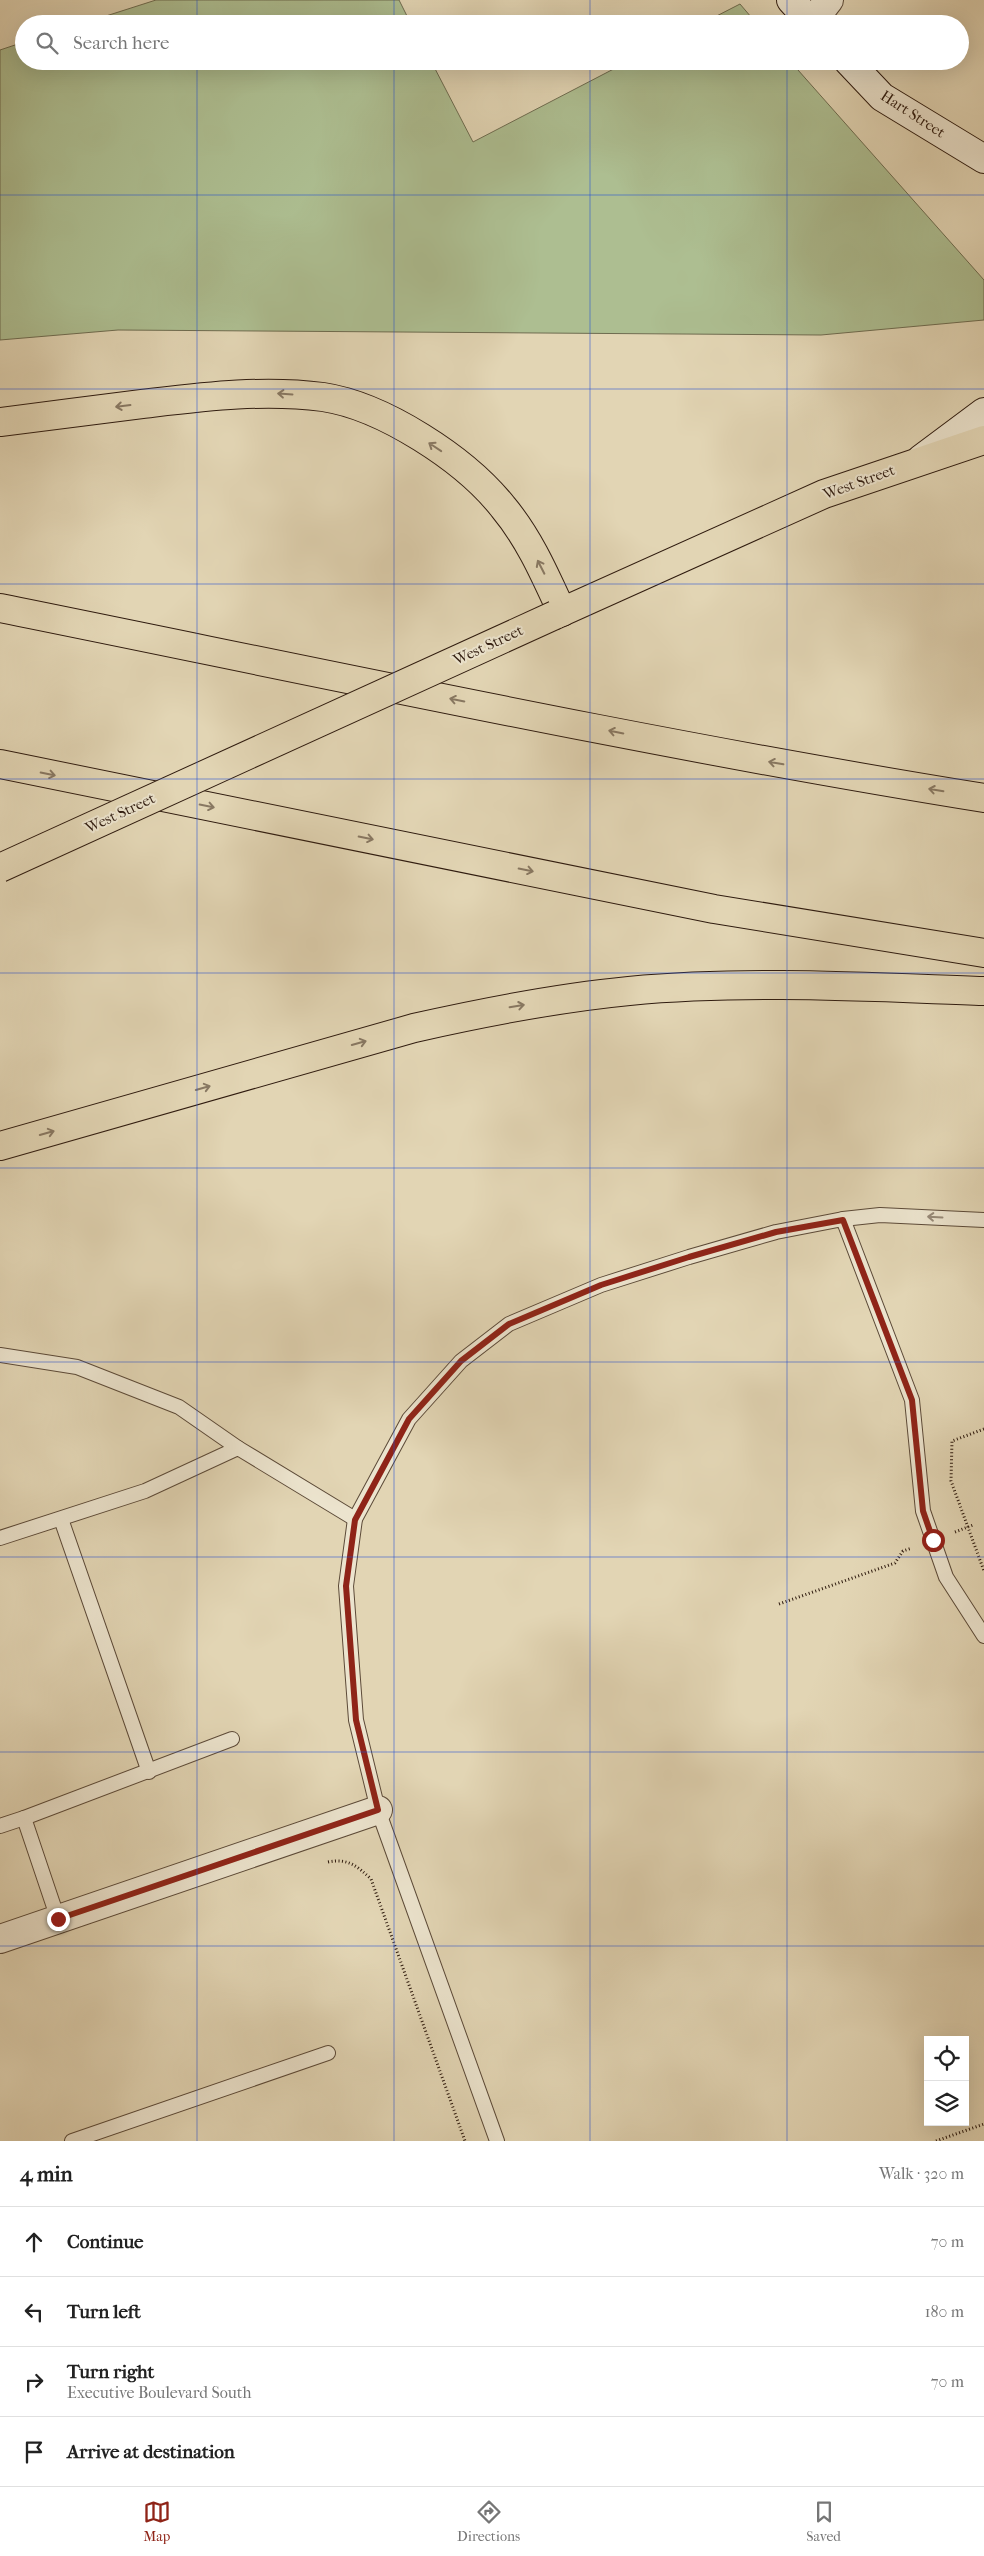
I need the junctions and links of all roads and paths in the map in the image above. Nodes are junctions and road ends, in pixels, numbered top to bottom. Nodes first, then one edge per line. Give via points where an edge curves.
1 (791, 0) edge
2 (829, 0) edge
3 (805, 15) edge
4 (818, 15) edge
5 (856, 70) edge
6 (984, 158) edge
7 (984, 412) edge
8 (0, 422) edge
9 (984, 440) edge
10 (917, 462) junction
11 (0, 608) edge
12 (558, 613) junction
13 (0, 764) edge
14 (984, 798) edge
15 (0, 868) edge
16 (984, 953) edge
17 (984, 991) edge
18 (0, 1146) edge
19 (843, 1220) junction
20 (984, 1220) edge
21 (0, 1355) edge
22 (984, 1429) edge
23 (238, 1448) junction
24 (61, 1519) junction
25 (355, 1520) junction
26 (973, 1525) dead end
27 (968, 1527) junction
28 (0, 1538) edge
29 (933, 1540) junction
30 (984, 1571) edge
31 (779, 1604) dead end
32 (984, 1636) edge
33 (232, 1739) dead end
34 (149, 1772) junction
35 (378, 1810) junction
36 (24, 1818) junction
37 (0, 1826) edge
38 (320, 1863) dead end
39 (58, 1919) junction
40 (0, 1939) edge
41 (328, 2053) dead end
42 (984, 2124) edge
43 (72, 2141) edge
44 (465, 2141) edge
45 (497, 2141) edge
46 (936, 2141) edge

1 - 3 street
2 - 4 street
5 - 6 street, Hart Street via 882,97
7 - 10 street
12 -> 8 main road via 524,536 502,505 440,450 401,425 359,406 323,398 274,394 215,395
9 - 10 main road, West Street
10 - 12 main road, West Street via 824,494
14 -> 11 main road via 670,743
12 - 15 main road, West Street, bridge
13 -> 16 main road via 714,909
18 -> 17 main road via 414,1028 553,1000 700,987
20 -> 19 lane via 880,1215
19 - 25 lane via 776,1232 689,1257 601,1285 509,1324 461,1361 409,1419
19 - 29 lane via 912,1400 923,1511
21 - 23 lane via 77,1367 179,1407
22 - 27 path via 952,1440 951,1481
23 - 24 lane via 144,1491
23 - 25 lane
24 - 28 lane
24 - 34 lane
25 - 35 lane via 346,1586 356,1720
26 - 27 path
27 - 29 path
27 - 30 path
29 - 31 path via 903,1551 896,1563
29 - 32 lane via 946,1577
33 - 34 lane
34 - 36 lane
35 - 39 street
35 - 45 lane
36 - 37 lane
36 - 39 lane
38 - 44 path via 342,1859 357,1866 371,1879
39 - 40 street
41 - 43 lane
42 - 46 path

